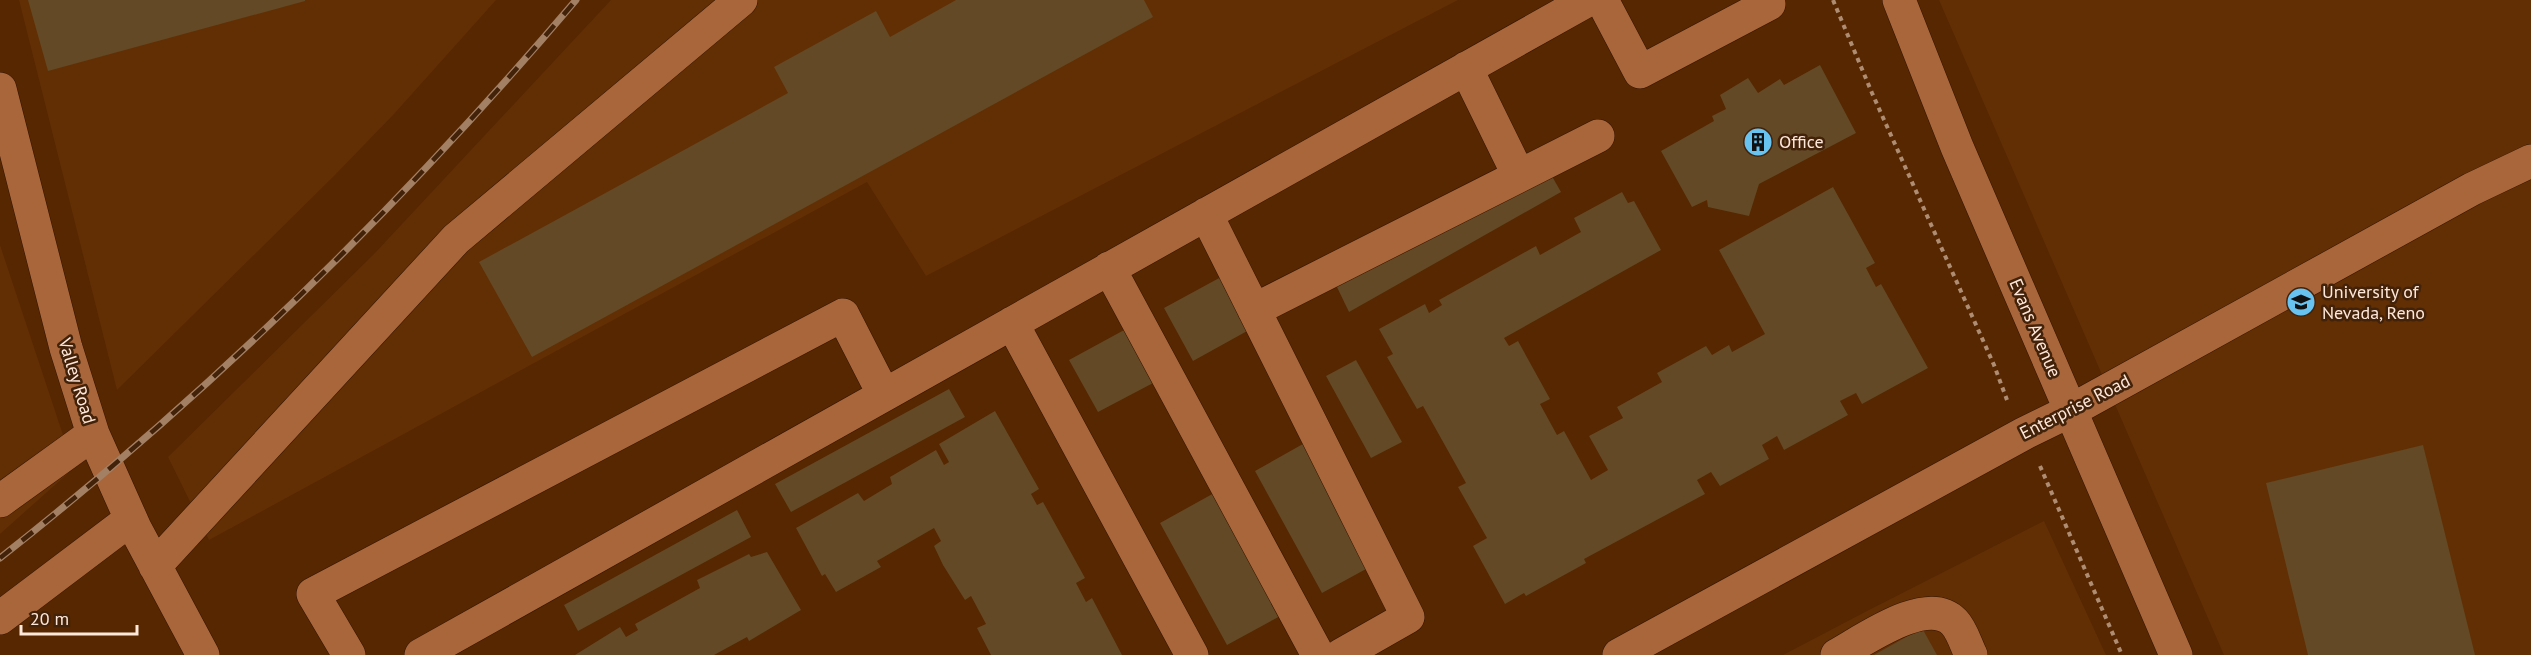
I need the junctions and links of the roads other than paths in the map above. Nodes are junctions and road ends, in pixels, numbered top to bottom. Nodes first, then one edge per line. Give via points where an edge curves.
1 (741, 0) edge
2 (1587, 0) edge
3 (1602, 0) edge
4 (1899, 0) edge
5 (1768, 4) dead end
6 (1466, 68) junction
7 (0, 89) edge
8 (1598, 136) dead end
9 (2531, 161) edge
10 (1519, 176) junction
11 (1206, 214) junction
12 (1109, 268) junction
13 (1254, 310) junction
14 (1012, 323) junction
15 (884, 395) junction
16 (2070, 411) junction
17 (93, 434) junction
18 (0, 501) edge
19 (131, 519) junction
20 (155, 566) junction
21 (0, 618) edge
22 (459, 646) edge
23 (203, 655) edge
24 (349, 655) edge
25 (421, 655) edge
26 (1192, 655) edge
27 (1318, 655) edge
28 (1341, 655) edge
29 (1619, 655) edge
30 (1837, 655) edge
31 (1971, 655) edge
32 (2176, 655) edge

1 - 20 street via 456,239
2 - 6 street
3 - 5 street via 1640,72
4 - 16 street, Evans Avenue
6 - 10 street
6 - 11 street
7 - 17 street, Valley Road via 66,348
8 - 10 street
9 - 16 street, Enterprise Road via 2472,189
10 - 13 street
11 - 12 street
11 - 13 street
12 - 14 street
12 - 27 street
13 - 28 street via 1408,617
14 - 15 street
14 - 26 street
15 - 22 street
15 - 24 street via 843,315 314,594
16 - 29 street, Enterprise Road
16 - 32 street, Evans Avenue
17 - 18 street
17 - 19 street, Valley Road
19 - 20 street, Valley Road
19 - 21 street
20 - 23 street, Valley Road
22 - 25 street
30 - 31 street via 1903,619 1931,611 1954,622

